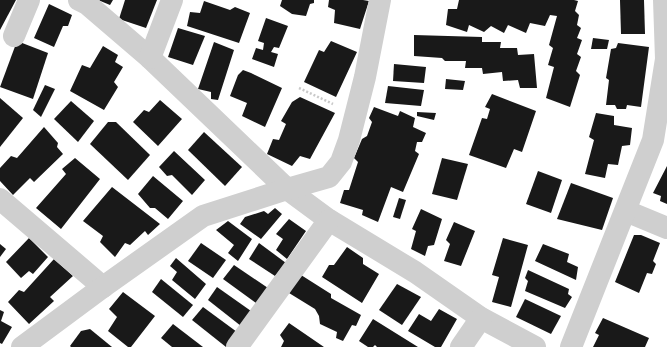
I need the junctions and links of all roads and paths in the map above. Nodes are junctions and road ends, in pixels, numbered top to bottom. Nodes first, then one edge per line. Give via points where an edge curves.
1 (29, 0) edge
2 (79, 0) edge
3 (172, 0) edge
4 (380, 0) edge
5 (664, 0) edge
6 (14, 36) dead end
7 (150, 58) junction
8 (666, 59) edge
9 (299, 88) dead end
10 (355, 114) junction
11 (286, 189) junction
12 (0, 199) edge
13 (626, 211) junction
14 (329, 220) junction
15 (667, 228) edge
16 (103, 287) junction
17 (480, 318) junction
18 (22, 347) edge
19 (237, 347) edge
20 (462, 347) edge
21 (535, 347) edge
22 (571, 347) edge

1 - 6 street
2 - 7 street
3 - 7 street
4 - 10 street
5 - 8 street
7 - 11 street
8 - 13 street via 653,140
9 - 10 path
10 - 11 street via 341,162 329,177
11 - 14 street
11 - 16 street via 203,216
12 - 16 street
13 - 15 street
13 - 22 street
14 - 17 street via 415,272
14 - 19 street
16 - 18 street
17 - 20 street
17 - 21 street

